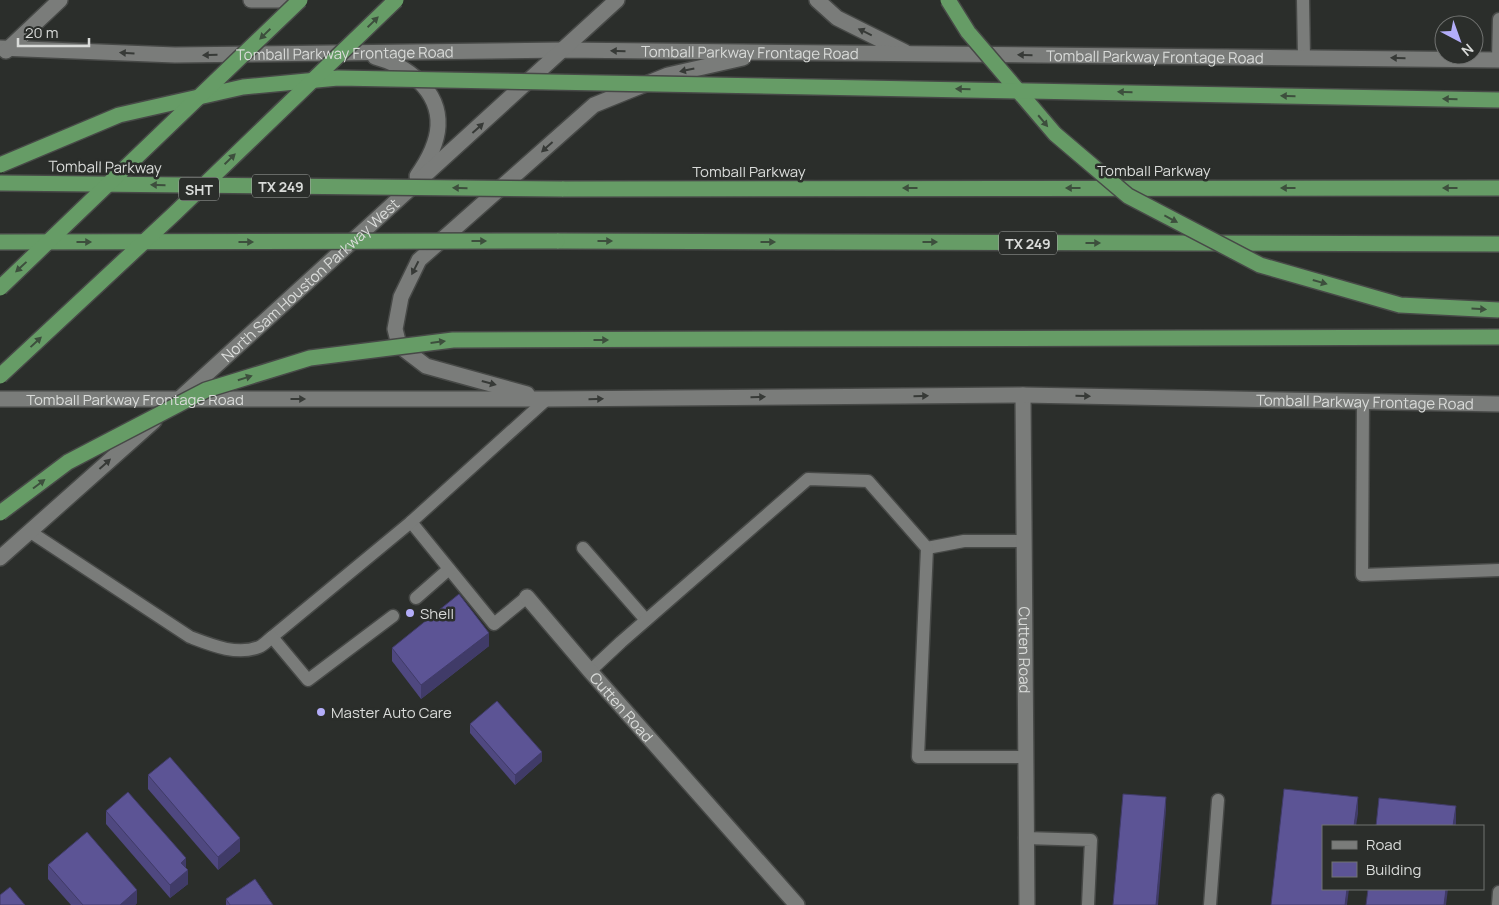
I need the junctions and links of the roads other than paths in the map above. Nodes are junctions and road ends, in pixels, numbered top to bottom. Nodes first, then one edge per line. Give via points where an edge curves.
1 (60, 0) edge
2 (252, 0) edge
3 (287, 0) edge
4 (300, 0) edge
5 (396, 0) edge
6 (617, 0) edge
7 (817, 0) edge
8 (948, 0) edge
9 (1303, 0) edge
10 (1499, 19) edge
11 (563, 50) junction
12 (3, 51) edge
13 (769, 52) junction
14 (361, 53) junction
15 (908, 54) junction
16 (1304, 58) junction
17 (1498, 60) edge
18 (1499, 100) edge
19 (0, 165) edge
20 (0, 183) edge
21 (1499, 188) edge
22 (403, 196) junction
23 (0, 242) edge
24 (1499, 244) edge
25 (0, 288) edge
26 (1499, 310) edge
27 (1499, 337) edge
28 (0, 376) edge
29 (1023, 395) junction
30 (0, 399) edge
31 (179, 399) junction
32 (547, 399) junction
33 (1363, 402) junction
34 (1499, 404) edge
35 (0, 513) edge
36 (411, 522) junction
37 (29, 531) junction
38 (1024, 541) junction
39 (583, 548) dead end
40 (927, 548) junction
41 (0, 558) edge
42 (449, 569) junction
43 (1499, 570) edge
44 (527, 597) joint
45 (416, 598) dead end
46 (393, 616) dead end
47 (646, 620) junction
48 (272, 637) junction
49 (590, 671) junction
50 (1025, 757) junction
51 (1218, 800) dead end
52 (1026, 838) junction
53 (1499, 892) edge
54 (797, 905) edge
55 (1027, 905) edge
56 (1088, 905) edge
57 (1210, 905) edge
58 (1498, 905) edge

1 - 12 main road
2 - 3 main road
4 -> 25 highway, bridge
28 -> 5 highway, SHT, bridge
6 - 11 main road, North Sam Houston Parkway West
15 -> 7 main road via 837,18
8 -> 26 highway, bridge via 968,32 1055,134 1128,196 1260,265 1400,305
9 - 16 lane
10 - 17 lane
13 -> 11 main road, Tomball Parkway Frontage Road
11 - 14 main road, Tomball Parkway Frontage Road
22 -> 11 main road, North Sam Houston Parkway West
14 -> 12 main road, Tomball Parkway Frontage Road via 175,55
13 - 15 main road, Tomball Parkway Frontage Road
13 -> 32 main road via 668,75 594,105 419,260 400,297 395,329 405,350 426,366
14 - 22 main road via 387,60 409,71 430,95 438,113 434,145
16 -> 15 main road, Tomball Parkway Frontage Road
17 -> 16 main road, Tomball Parkway Frontage Road
18 -> 19 highway, bridge via 338,78 243,87 119,114
21 -> 20 highway, Tomball Parkway / TX 249, bridge via 562,189
22 - 31 main road, North Sam Houston Parkway West
23 -> 24 highway, TX 249, bridge
35 -> 27 highway, bridge via 68,462 206,390 310,358 452,340
32 -> 29 main road, Tomball Parkway Frontage Road
29 -> 33 main road, Tomball Parkway Frontage Road
29 - 38 main road, Cutten Road
30 - 31 main road, Tomball Parkway Frontage Road
31 -> 32 main road, Tomball Parkway Frontage Road
37 -> 31 main road, North Sam Houston Parkway West
32 - 36 lane
33 - 34 main road, Tomball Parkway Frontage Road
33 - 43 lane via 1362,575
36 - 42 lane
36 - 48 lane
37 - 41 main road, North Sam Houston Parkway West
37 - 48 lane via 190,637 214,647 248,650
38 - 40 lane via 964,541
38 - 50 main road, Cutten Road
39 - 47 lane
40 - 47 lane via 868,481 808,480
40 - 50 lane via 918,757
42 - 44 lane via 494,624
42 - 45 lane
44 - 49 main road, Cutten Road
46 - 48 lane via 308,680
47 - 49 lane
49 - 54 main road, Cutten Road
50 - 52 main road, Cutten Road
51 - 57 lane
52 - 55 main road, Cutten Road
52 - 56 lane via 1091,840
53 - 58 lane

